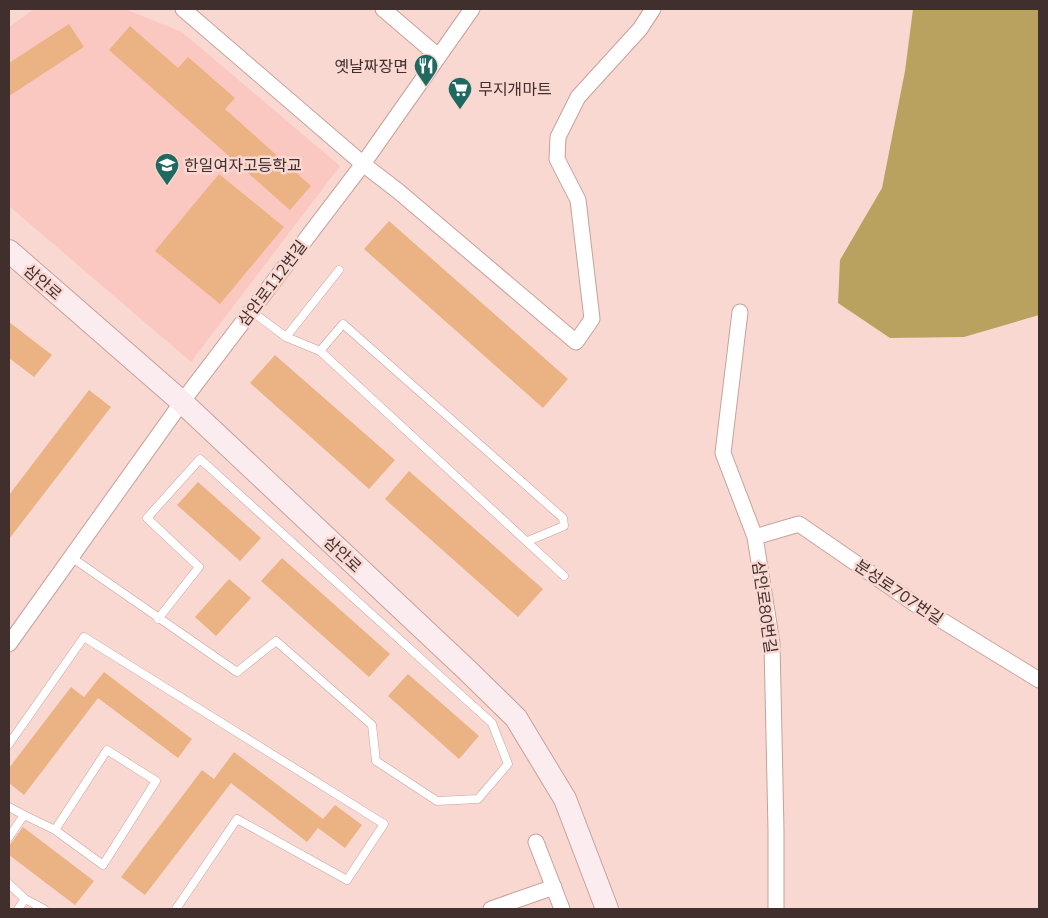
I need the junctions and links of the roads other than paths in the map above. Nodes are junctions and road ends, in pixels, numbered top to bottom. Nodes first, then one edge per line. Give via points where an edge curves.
1 (183, 9) edge
2 (383, 9) edge
3 (472, 9) edge
4 (653, 9) edge
5 (438, 56) junction
6 (363, 164) junction
7 (9, 252) edge
8 (339, 270) dead end
9 (251, 311) junction
10 (740, 312) dead end
11 (286, 336) junction
12 (320, 351) junction
13 (182, 402) junction
14 (755, 537) junction
15 (528, 541) junction
16 (71, 557) junction
17 (564, 576) dead end
18 (158, 619) junction
19 (9, 644) edge
20 (1039, 680) edge
21 (9, 744) edge
22 (9, 808) edge
23 (24, 815) junction
24 (56, 830) junction
25 (9, 837) edge
26 (536, 842) dead end
27 (9, 884) edge
28 (554, 887) junction
29 (25, 898) junction
30 (18, 909) edge
31 (44, 909) edge
32 (176, 909) edge
33 (491, 909) edge
34 (562, 909) edge
35 (607, 909) edge
36 (776, 909) edge

1 - 6 street
2 - 5 street
3 - 5 street, 삼안로112번길
4 - 6 street via 640,29 578,97 558,137 557,159 578,200 592,319 576,342
5 - 6 street, 삼안로112번길
6 - 9 street, 삼안로112번길
7 - 13 main road, 삼안로
8 - 11 lane
9 - 11 lane
9 - 13 street, 삼안로112번길
10 - 14 street, 삼안로80번길 via 723,453
11 - 12 lane
12 - 15 lane
12 - 15 lane via 343,324 563,518 564,526
13 - 16 street, 삼안로112번길
13 - 35 main road, 삼안로 via 516,718 565,799
14 - 20 street, 분성로707번길 via 799,524 915,604
14 - 36 street, 삼안로80번길 via 772,644
15 - 17 lane
16 - 18 lane
16 - 19 street, 삼안로112번길
18 - 18 lane via 237,672 276,641 372,725 376,760 437,801 478,799 508,764 492,723 200,459 147,518 199,566
21 - 32 lane via 84,637 384,824 347,880 237,819
22 - 23 lane
23 - 24 lane
23 - 25 lane
24 - 24 lane via 103,865 156,782 107,750
26 - 28 street
27 - 29 lane
28 - 33 street
28 - 34 street
29 - 30 lane
29 - 31 lane

